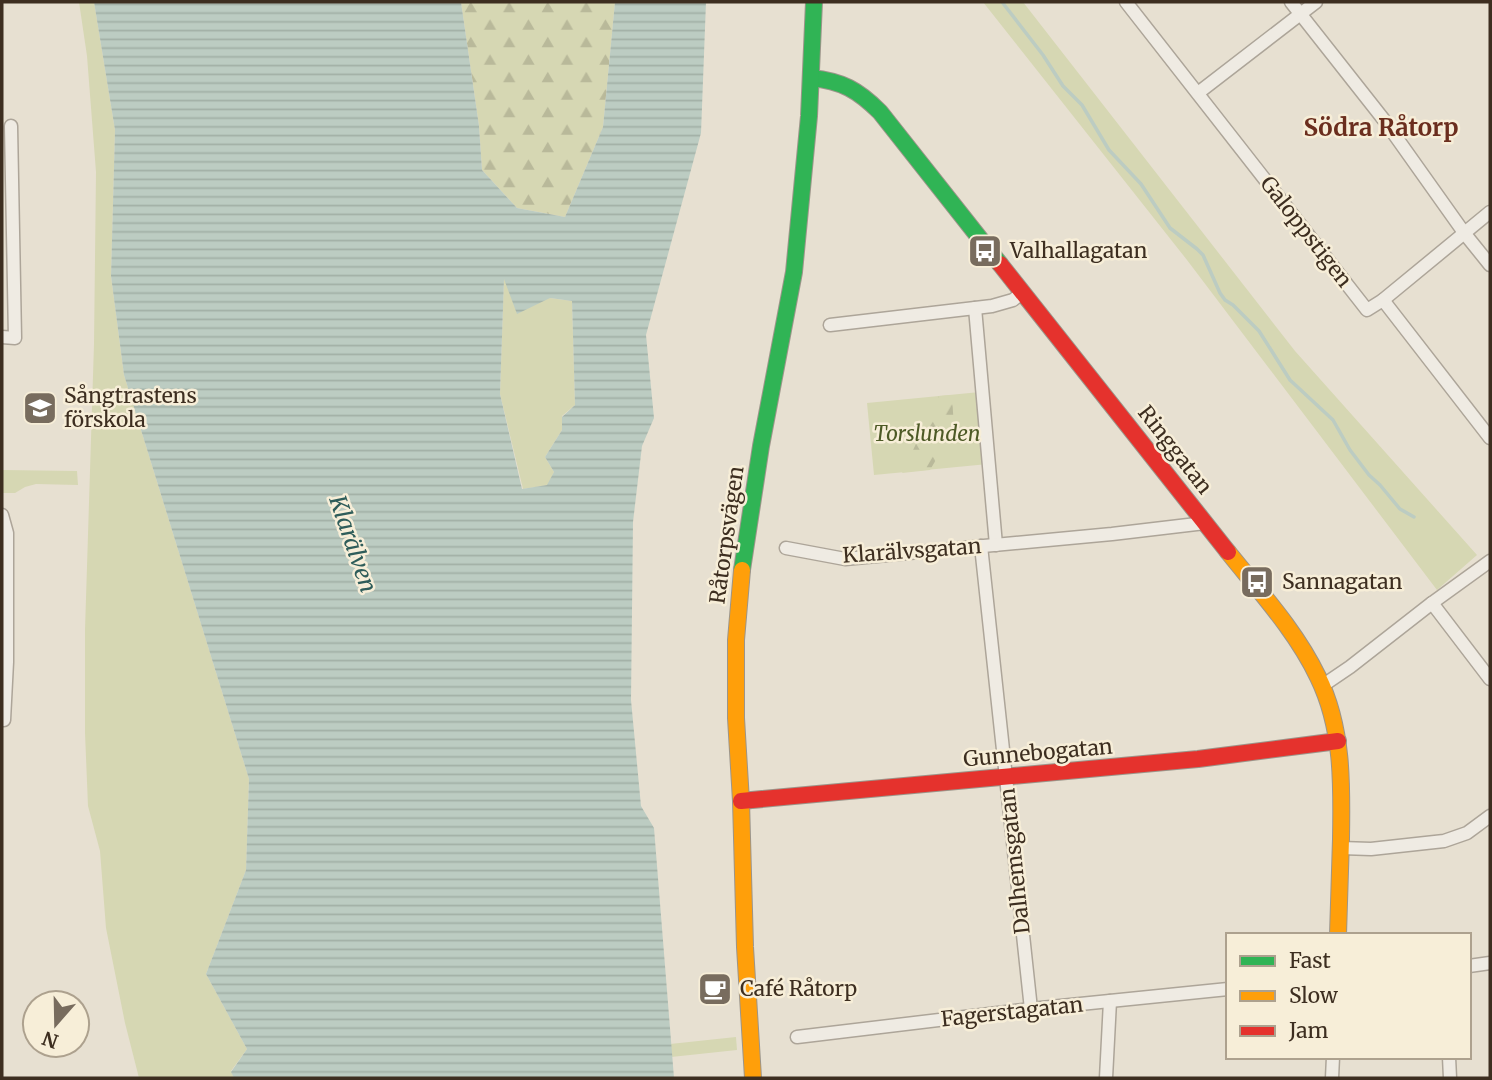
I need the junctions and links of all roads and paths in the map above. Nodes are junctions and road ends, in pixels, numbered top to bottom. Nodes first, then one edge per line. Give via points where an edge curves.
1 (814, 2) edge
2 (1126, 2) edge
3 (1291, 2) edge
4 (1316, 2) edge
5 (1301, 15) junction
6 (811, 78) junction
7 (1198, 93) junction
8 (10, 126) dead end
9 (1490, 212) edge
10 (1465, 234) junction
11 (1490, 265) edge
12 (1023, 292) junction
13 (1382, 300) junction
14 (975, 308) junction
15 (830, 325) dead end
16 (2, 337) edge
17 (1490, 438) edge
18 (2, 515) edge
19 (1205, 523) junction
20 (996, 545) junction
21 (981, 546) junction
22 (786, 548) dead end
23 (1490, 561) edge
24 (1433, 603) junction
25 (1490, 679) edge
26 (1322, 685) junction
27 (2, 720) edge
28 (1338, 741) junction
29 (1006, 778) junction
30 (741, 801) junction
31 (1490, 816) edge
32 (1341, 848) junction
33 (1338, 933) edge
34 (1490, 963) edge
35 (1471, 966) edge
36 (1226, 989) edge
37 (1110, 1001) junction
38 (1031, 1009) junction
39 (797, 1037) dead end
40 (1333, 1059) edge
41 (1449, 1059) edge
42 (753, 1078) edge
43 (1106, 1078) edge
44 (1332, 1078) edge
45 (1450, 1078) edge

1 - 6 street, Råtorpsvägen
2 - 7 street, Galoppstigen
3 - 5 street
4 - 5 street
5 - 7 street
5 - 10 street
6 - 12 street, Ringgatan via 843,83 880,111
6 - 30 street, Råtorpsvägen via 793,272 739,592 736,718
7 - 13 street, Galoppstigen via 1367,310
8 - 16 street via 15,338
9 - 10 street
10 - 11 street
10 - 13 street
12 - 14 street via 1013,300
12 - 19 street, Ringgatan
13 - 17 street
14 - 15 street
14 - 20 street, Klarälvsgatan
18 - 27 street via 8,533
19 - 20 street, Klarälvsgatan
19 - 26 street, Ringgatan via 1281,619
20 - 21 street, Klarälvsgatan
21 - 22 street, Klarälvsgatan via 845,559
21 - 29 street, Dalhemsgatan
23 - 24 street
24 - 25 street
24 - 26 street
26 - 28 street, Ringgatan
28 - 29 street, Gunnebogatan
28 - 32 street, Ringgatan
29 - 30 street, Gunnebogatan
29 - 38 street, Dalhemsgatan
30 - 42 street, Råtorpsvägen
31 - 32 street via 1467,833 1444,841
32 - 33 street, Ringgatan
34 - 35 street
36 - 37 street, Fagerstagatan
37 - 38 street, Fagerstagatan
37 - 43 street
38 - 39 street, Fagerstagatan
40 - 44 street
41 - 45 street

